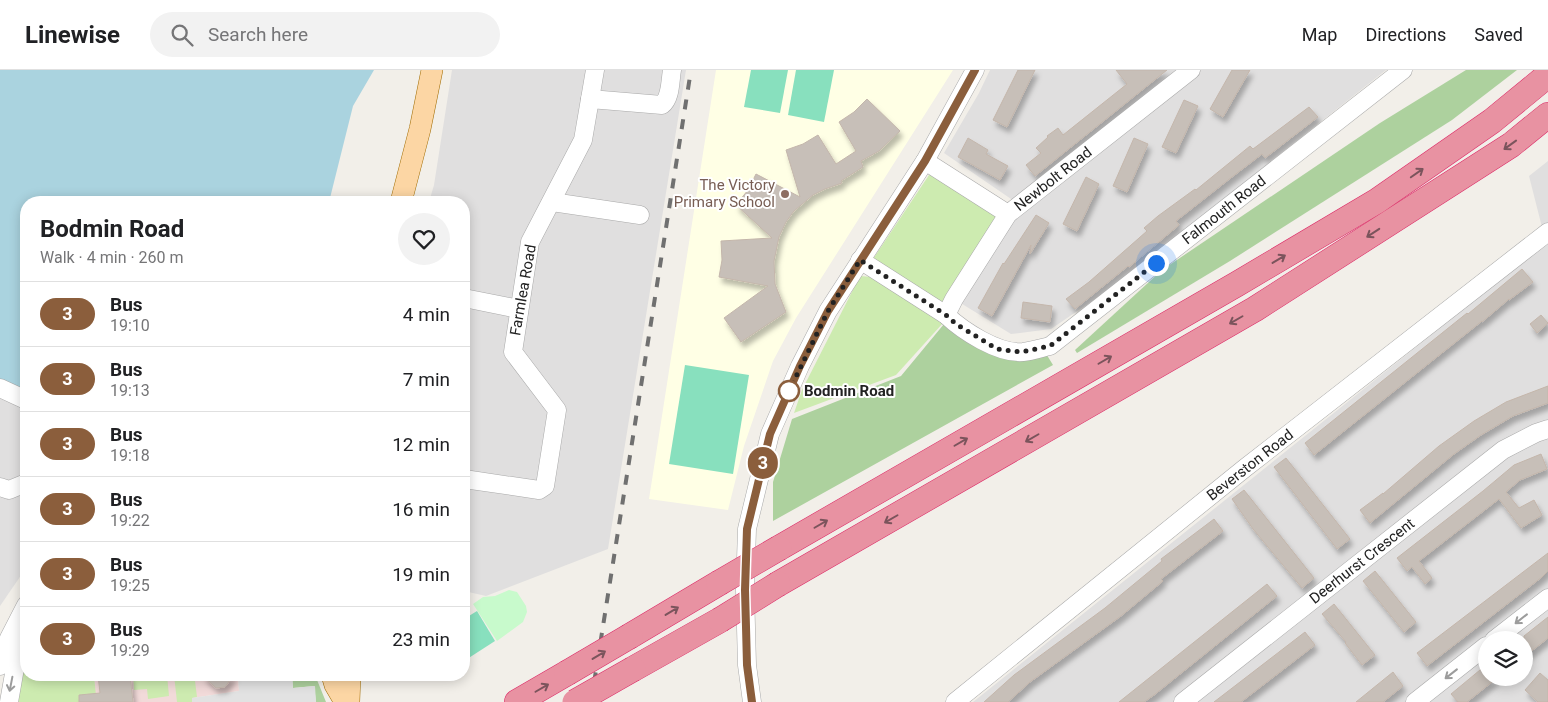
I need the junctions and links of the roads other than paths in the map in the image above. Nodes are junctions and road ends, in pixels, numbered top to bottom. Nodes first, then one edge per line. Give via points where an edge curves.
1 (432, 70) edge
2 (595, 70) edge
3 (672, 70) edge
4 (975, 70) edge
5 (1191, 70) edge
6 (1400, 71) edge
7 (1548, 75) edge
8 (590, 99) junction
9 (1548, 115) edge
10 (925, 161) junction
11 (403, 196) edge
12 (552, 202) junction
13 (1008, 214) junction
14 (640, 215) dead end
15 (1548, 232) edge
16 (860, 260) junction
17 (470, 299) edge
18 (519, 309) junction
19 (946, 315) junction
20 (0, 388) edge
21 (20, 397) edge
22 (1548, 429) edge
23 (470, 480) edge
24 (20, 485) edge
25 (0, 487) edge
26 (1548, 598) edge
27 (20, 617) edge
28 (1506, 631) edge
29 (20, 650) edge
30 (1478, 654) edge
31 (0, 666) edge
32 (334, 681) edge
33 (350, 681) edge
34 (1433, 696) edge
35 (1190, 700) edge
36 (9, 702) edge
37 (345, 702) edge
38 (349, 702) edge
39 (517, 702) edge
40 (576, 702) edge
41 (752, 702) edge
42 (955, 702) edge
43 (1415, 702) edge

1 - 11 main road
2 - 8 street, Farmlea Road
3 - 8 street via 666,102 662,106
4 - 10 street
5 - 13 street, Newbolt Road
6 - 19 street, Falmouth Road via 1050,346 1021,352 997,349
39 -> 7 highway, bridge via 1377,201 1492,121
8 - 12 street, Farmlea Road via 583,140
9 -> 40 highway, bridge via 1511,145 1255,309
10 - 13 street
10 - 16 street
12 - 14 street
12 - 18 street, Farmlea Road via 530,242
13 - 19 street, Newbolt Road
15 - 42 street, Beverston Road via 1245,468
16 - 19 street, Falmouth Road
16 - 41 street via 820,326 770,434 747,529 745,599
17 - 18 street
18 - 23 street, Farmlea Road via 514,352 557,410 545,486 539,490
20 - 21 street
22 - 35 street, Deerhurst Crescent via 1503,450
24 - 25 street via 9,490
26 -> 28 street
27 - 31 street
29 -> 36 street
30 -> 34 street
32 - 37 main road
33 - 38 main road
34 - 43 street

